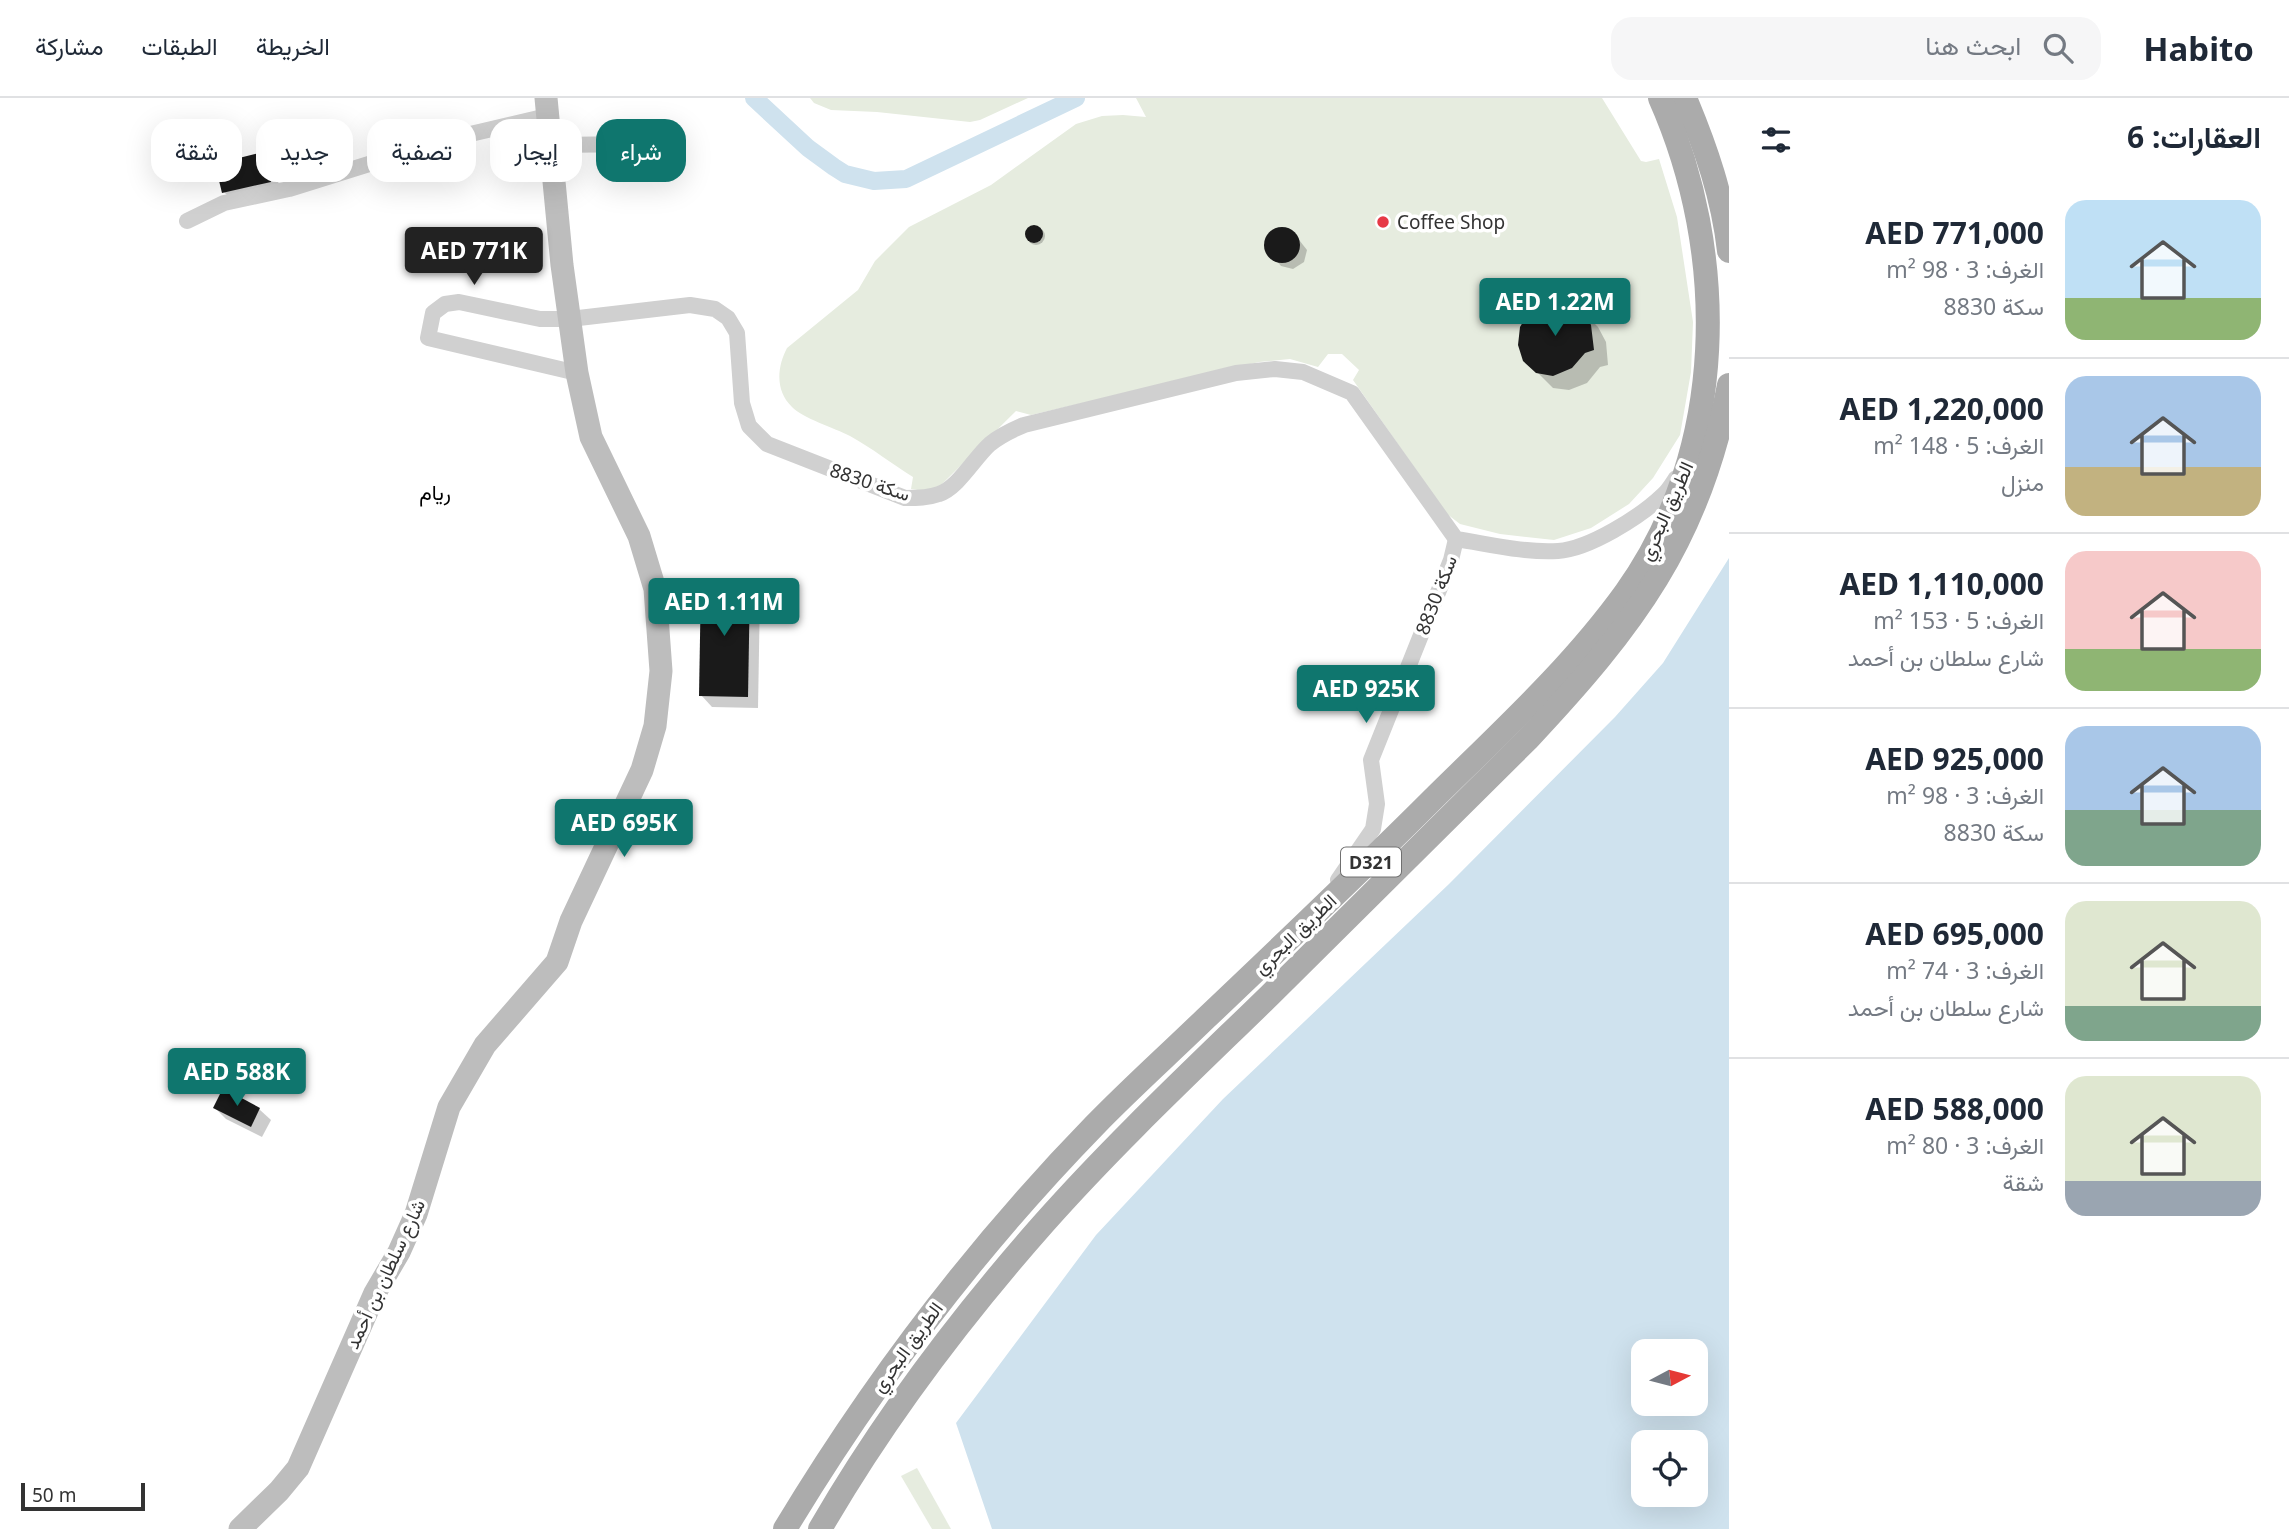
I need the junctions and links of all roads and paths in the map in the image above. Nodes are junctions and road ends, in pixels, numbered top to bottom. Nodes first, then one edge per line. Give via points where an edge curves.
1 (1660, 98) edge
2 (1685, 98) edge
3 (547, 107) edge
4 (554, 182) edge
5 (187, 221) dead end
6 (1729, 251) edge
7 (570, 319) junction
8 (577, 373) junction
9 (1729, 385) edge
10 (1690, 459) junction
11 (1456, 539) junction
12 (1312, 918) junction
13 (240, 1529) edge
14 (785, 1529) edge
15 (820, 1529) edge

1 - 10 main road, الطريق البحري / D321 via 1699,203 1711,276 1711,365
2 - 6 main road via 1707,150
3 - 5 street via 289,189 224,203
4 - 7 street, شارع سلطان بن أحمد
7 - 8 street, شارع سلطان بن أحمد
7 - 8 street, سكة 8830 via 540,319 459,302 445,304 433,313 428,338
7 - 11 street, سكة 8830 via 691,305 715,309 728,318 737,333 742,403 749,426 767,444 905,498 942,494 989,445 1024,425 1236,373 1303,372 1352,393
8 - 13 street, شارع سلطان بن أحمد via 591,437 639,536 655,589 661,671 655,726 642,770 571,921 557,962 485,1045 449,1107 416,1214 375,1293 298,1468
9 - 15 main road, الطريق البحري / D321 via 1710,466 1686,527 1651,591 1619,636 1528,739 1120,1142 1045,1223 910,1391
10 - 11 street, سكة 8830 via 1663,495 1590,542 1562,551 1535,552
10 - 12 main road, الطريق البحري / D321 via 1650,552 1602,624 1508,725
11 - 12 street, سكة 8830 via 1371,760 1377,804 1373,829
12 - 14 main road, الطريق البحري / D321 via 1098,1122 1016,1211 886,1374

